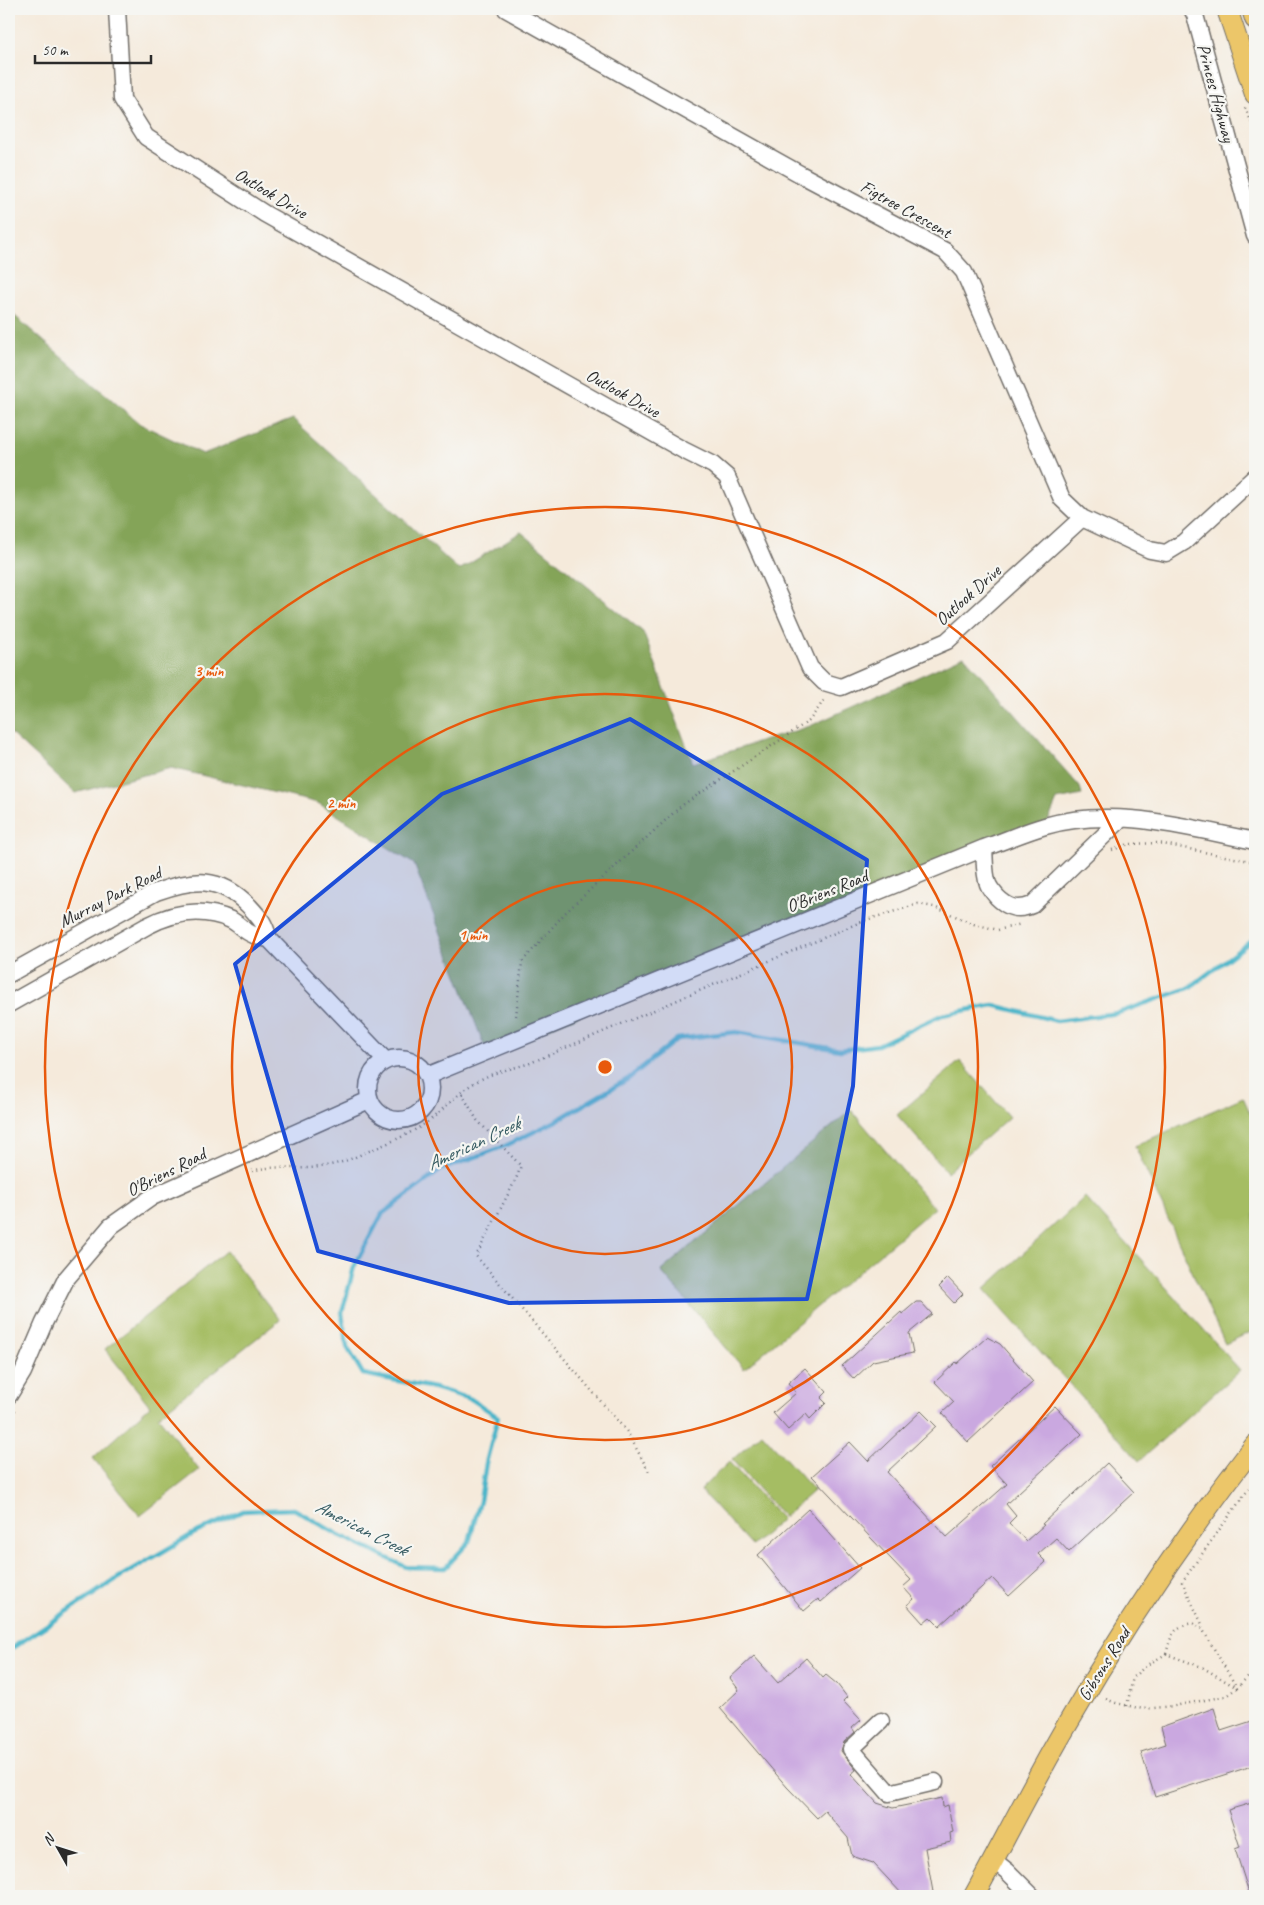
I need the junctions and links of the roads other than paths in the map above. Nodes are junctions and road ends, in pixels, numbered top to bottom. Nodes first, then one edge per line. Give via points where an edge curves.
1 (117, 9) edge
2 (506, 9) edge
3 (1192, 9) edge
4 (1227, 9) edge
5 (1252, 9) edge
6 (1255, 19) edge
7 (1255, 94) edge
8 (1255, 236) edge
9 (1255, 476) edge
10 (1082, 518) junction
11 (1122, 819) junction
12 (1255, 841) edge
13 (984, 848) junction
14 (269, 939) junction
15 (9, 974) edge
16 (9, 1004) edge
17 (386, 1060) junction
18 (427, 1076) junction
19 (369, 1100) junction
20 (13, 1400) edge
21 (1255, 1445) edge
22 (881, 1721) dead end
23 (935, 1782) dead end
24 (993, 1860) junction
25 (974, 1896) edge
26 (1032, 1896) edge

1 - 10 street, Outlook Drive via 122,99 146,137 265,214 713,465 727,477 810,668 824,682 841,686 947,641
2 - 10 street, Figtree Crescent via 791,169 945,251 964,272 1062,499
3 - 8 street, Princes Highway
4 - 7 main road, Princes Highway
5 - 6 main road
9 - 10 street, Figtree Crescent via 1184,542 1166,553 1150,550
11 - 12 street, O'Briens Road
11 - 13 street, O'Briens Road via 1080,820 1046,826
11 - 13 street via 1032,904 1022,909 1003,903 989,886
13 - 18 street, O'Briens Road
14 - 15 street, Murray Park Road via 264,922 243,900 221,885 209,882 177,884 156,892
14 - 16 street, Murray Park Road via 253,935 232,920 214,914 181,913 164,917
14 - 17 street, Murray Park Road
17 - 18 street via 410,1060
17 - 19 street via 378,1065 368,1081
18 - 19 street via 428,1101 413,1116 403,1120 387,1118
19 - 20 street, O'Briens Road via 152,1197 111,1226 66,1279
21 - 24 main road, Gibsons Road via 1140,1607 1064,1729
22 - 23 street via 851,1749 889,1793
24 - 25 main road, Gibsons Road
24 - 26 street

